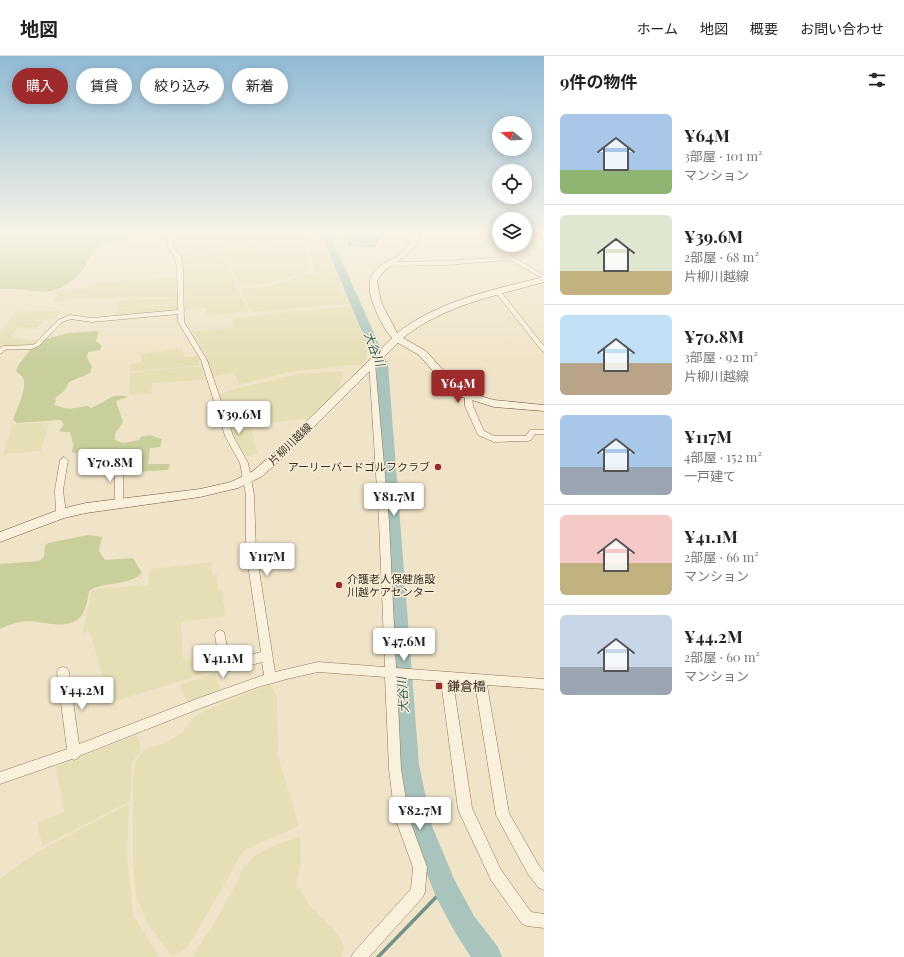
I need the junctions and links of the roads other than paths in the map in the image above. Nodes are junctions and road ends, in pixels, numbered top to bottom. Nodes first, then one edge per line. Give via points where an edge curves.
1 (180, 276) edge
2 (375, 276) edge
3 (544, 278) edge
4 (499, 293) junction
5 (181, 312) junction
6 (397, 338) junction
7 (2, 348) edge
8 (544, 350) edge
9 (373, 362) junction
10 (468, 396) junction
11 (544, 408) edge
12 (544, 432) edge
13 (64, 460) dead end
14 (119, 462) dead end
15 (248, 480) junction
16 (119, 503) junction
17 (61, 514) junction
18 (0, 537) edge
19 (220, 635) dead end
20 (265, 656) junction
21 (63, 672) dead end
22 (390, 673) junction
23 (270, 677) junction
24 (446, 677) junction
25 (480, 679) junction
26 (544, 684) edge
27 (74, 754) junction
28 (0, 778) edge
29 (544, 883) edge
30 (544, 920) edge
31 (359, 957) edge

1 - 5 street
2 - 6 main road via 372,290 390,330
3 - 4 main road, 片柳川越線
4 - 6 main road, 片柳川越線 via 453,306 424,318
4 - 8 street
5 - 7 street via 92,320 70,317 60,321 37,345
5 - 15 street via 182,324 206,364 224,424 244,463
6 - 9 main road, 片柳川越線
6 - 10 main road via 422,352 450,385
9 - 15 main road, 片柳川越線 via 268,466
9 - 22 street via 384,521
10 - 11 main road via 515,406
10 - 12 street via 469,406 481,433 494,439 528,438 533,432
13 - 17 street via 59,490
14 - 16 street
15 - 16 main road, 片柳川越線 via 217,490
15 - 20 street via 251,551 261,609
16 - 17 main road, 片柳川越線
17 - 18 main road, 片柳川越線
19 - 20 street via 226,668
20 - 23 street
21 - 27 street
22 - 23 street via 318,668
22 - 24 street
22 - 31 street via 395,769 402,818 420,867 418,892
23 - 27 street
24 - 25 street
24 - 30 street via 465,809 496,876 527,919
25 - 26 street
25 - 29 street via 503,815
27 - 28 street

